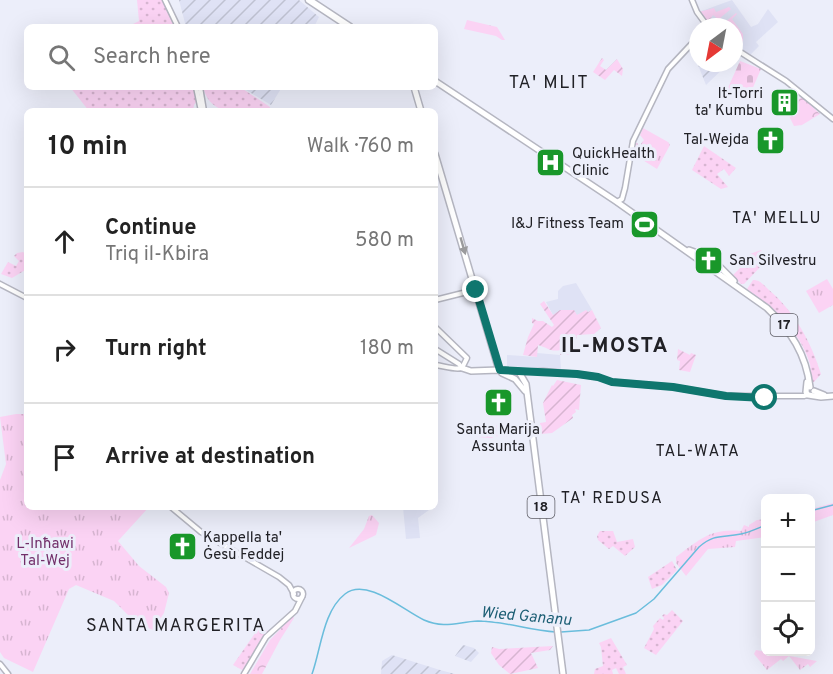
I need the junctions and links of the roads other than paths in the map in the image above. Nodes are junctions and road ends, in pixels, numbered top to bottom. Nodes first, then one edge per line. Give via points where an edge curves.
1 (165, 0) edge
2 (309, 0) edge
3 (315, 0) edge
4 (692, 0) edge
5 (701, 18) edge
6 (177, 24) edge
7 (345, 24) edge
8 (351, 24) edge
9 (689, 47) edge
10 (743, 54) edge
11 (438, 83) edge
12 (198, 90) edge
13 (415, 90) edge
14 (202, 108) edge
15 (420, 108) edge
16 (833, 119) edge
17 (438, 164) edge
18 (617, 202) junction
19 (684, 248) junction
20 (706, 255) junction
21 (701, 262) junction
22 (717, 264) junction
23 (713, 269) junction
24 (0, 284) edge
25 (742, 289) junction
26 (476, 290) junction
27 (24, 296) edge
28 (438, 299) edge
29 (438, 330) edge
30 (438, 351) edge
31 (457, 362) junction
32 (438, 365) edge
33 (454, 368) junction
34 (462, 368) junction
35 (500, 370) junction
36 (492, 371) junction
37 (519, 372) junction
38 (515, 379) junction
39 (810, 392) junction
40 (526, 395) junction
41 (831, 396) edge
42 (175, 510) edge
43 (290, 585) junction
44 (298, 589) junction
45 (294, 595) junction
46 (302, 597) junction
47 (297, 607) junction
48 (0, 664) edge
49 (8, 674) edge
50 (244, 674) edge
51 (563, 674) edge

1 - 6 street
2 - 7 highway
3 - 8 highway
4 - 5 street
9 - 18 street via 668,69 633,141 625,188
10 - 16 street via 786,81
11 - 18 main road, 17
12 - 14 street
13 - 15 main road
17 -> 26 main road
18 - 19 main road, 17
19 - 20 main road, 17
19 - 21 main road, 17
20 - 21 main road
20 - 22 main road, 17
21 - 23 main road, 17
22 - 23 main road
22 - 25 main road, 17
23 - 25 main road, 17
24 - 27 street
25 - 39 main road, 17 via 792,335 808,374
26 - 28 street
26 - 35 main road
29 - 34 street via 467,358
30 - 31 street
31 - 33 street
31 - 34 street
32 - 33 street
33 - 34 street
34 - 36 main road
35 - 36 main road
35 - 37 main road
36 - 38 main road, 18
37 - 38 main road
37 - 39 street via 577,374 726,396 765,398 804,396
37 - 40 main road, 18 via 526,384
38 - 40 main road, 18
39 - 41 main road
40 - 51 main road, 18
42 - 43 street via 201,532
43 - 44 street
43 - 45 street
44 - 45 street
44 - 46 street via 303,591
45 - 46 street
45 - 47 street
46 - 47 street
47 - 50 street via 266,637
48 - 49 street

